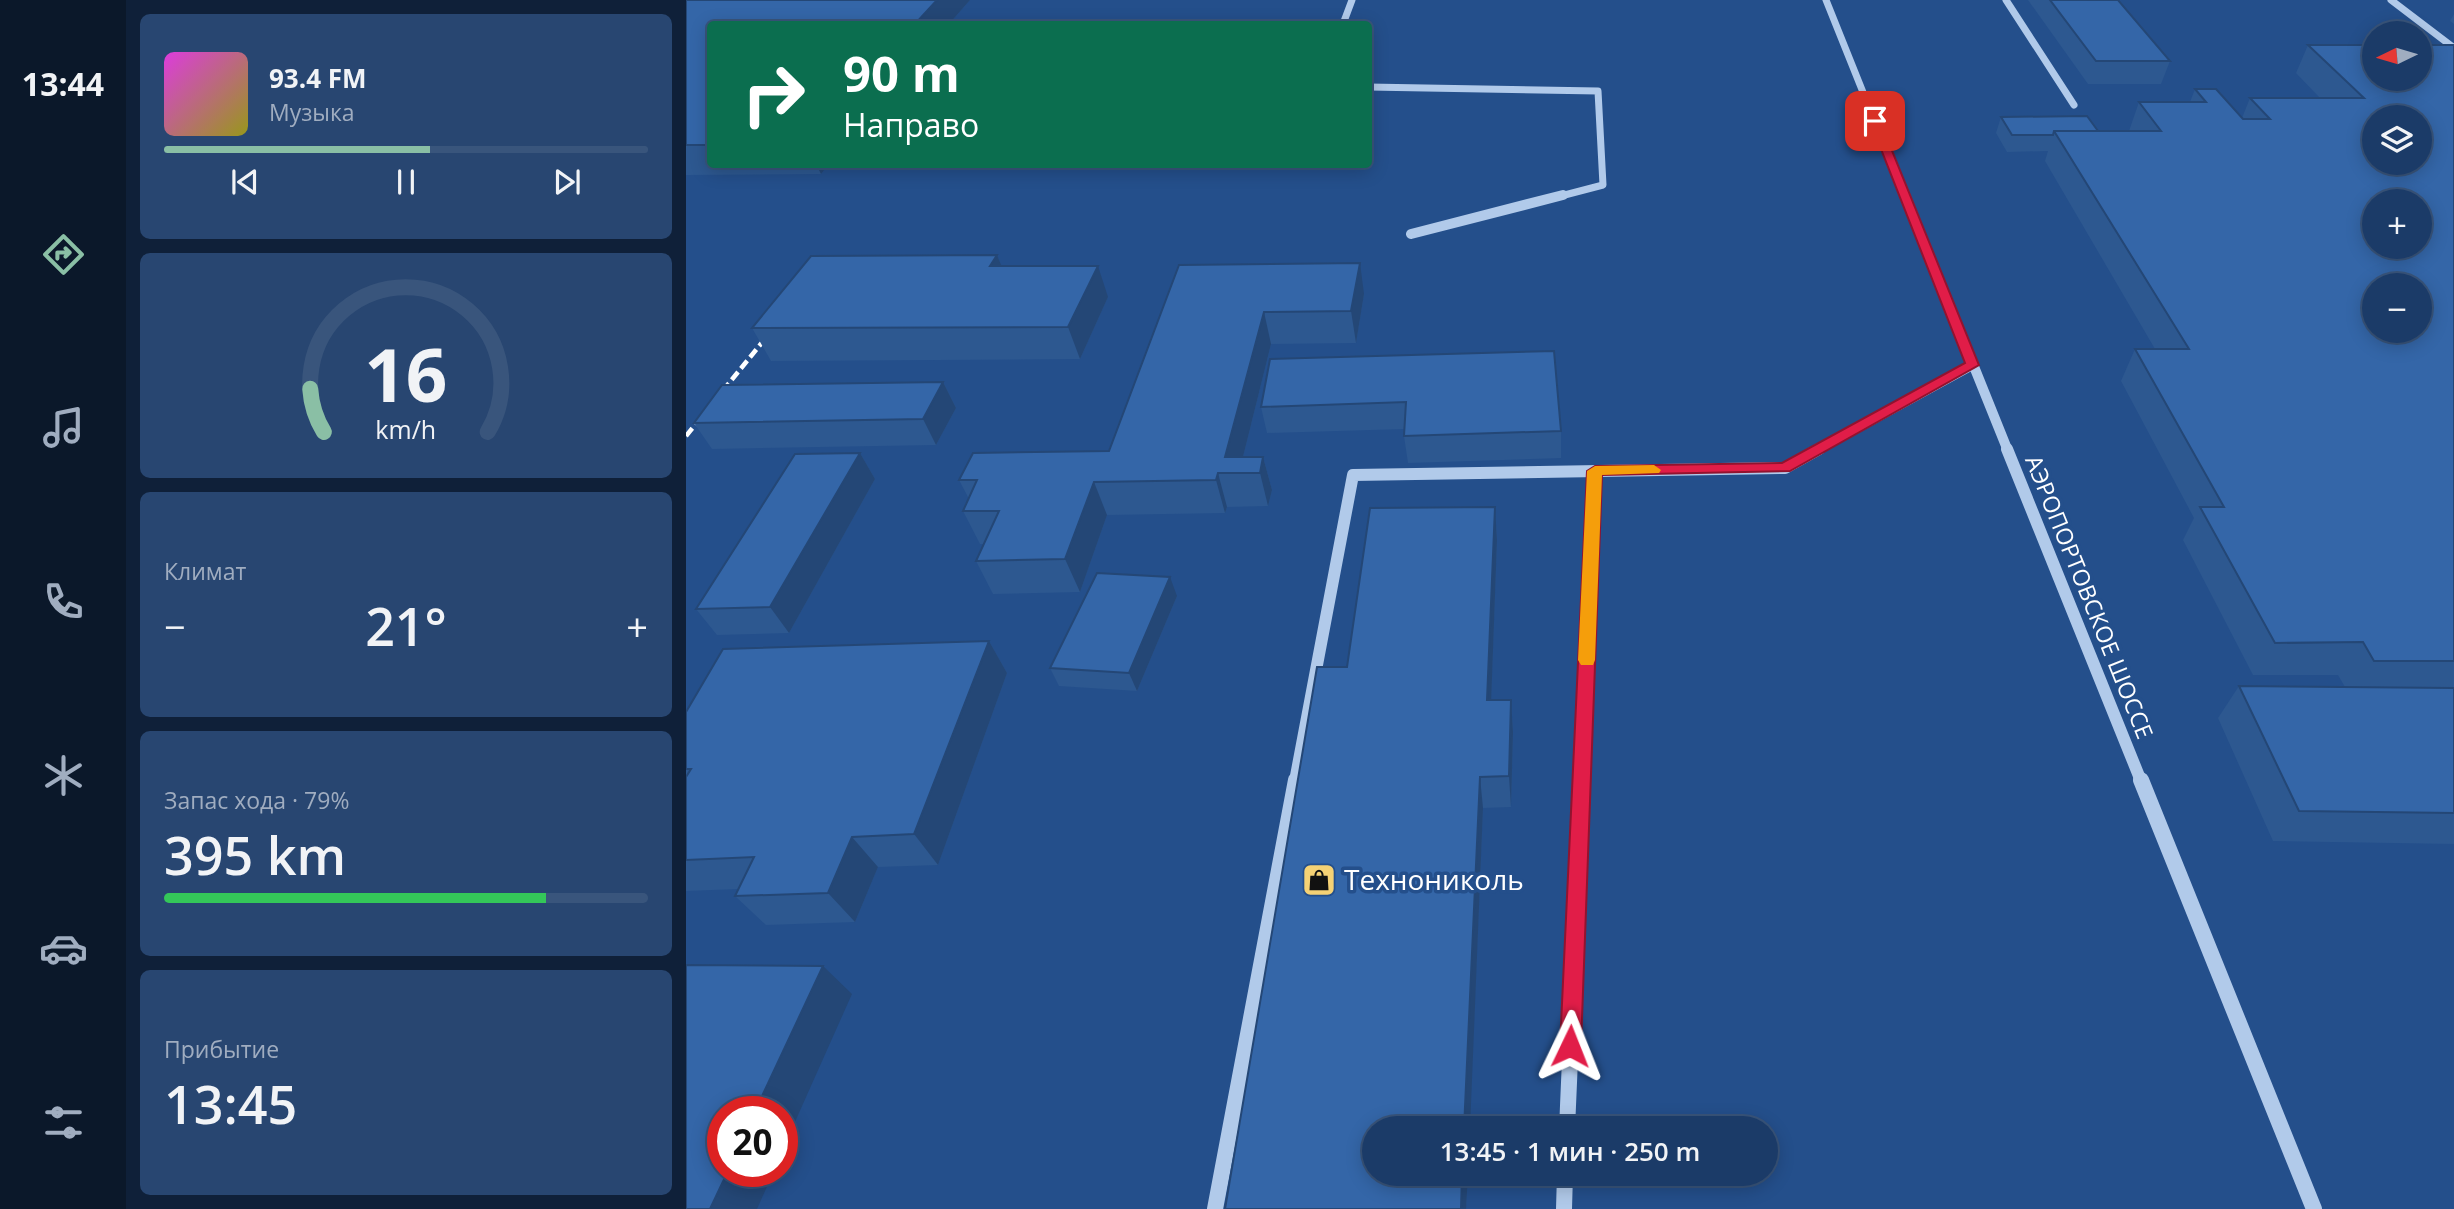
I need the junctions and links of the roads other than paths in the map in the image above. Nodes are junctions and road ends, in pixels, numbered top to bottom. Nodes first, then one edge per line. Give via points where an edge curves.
1 (1352, 0) edge
2 (1826, 0) edge
3 (2006, 0) edge
4 (2391, 0) edge
5 (1344, 21) edge
6 (2454, 48) edge
7 (1372, 87) edge
8 (2074, 104) dead end
9 (1411, 234) dead end
10 (1972, 365) junction
11 (1595, 471) junction
12 (1568, 1116) edge
13 (1565, 1186) edge
14 (1215, 1209) edge
15 (1564, 1209) edge
16 (2314, 1209) edge

1 - 5 street
2 - 10 street, АЭРОПОРТОВСКОЕ ШОССЕ
3 - 8 street
4 - 6 street
7 - 9 lane via 1598,91 1602,185
10 - 11 street via 1785,468
10 - 16 street, АЭРОПОРТОВСКОЕ ШОССЕ
11 - 12 street
11 - 14 street via 1353,475
13 - 15 street

